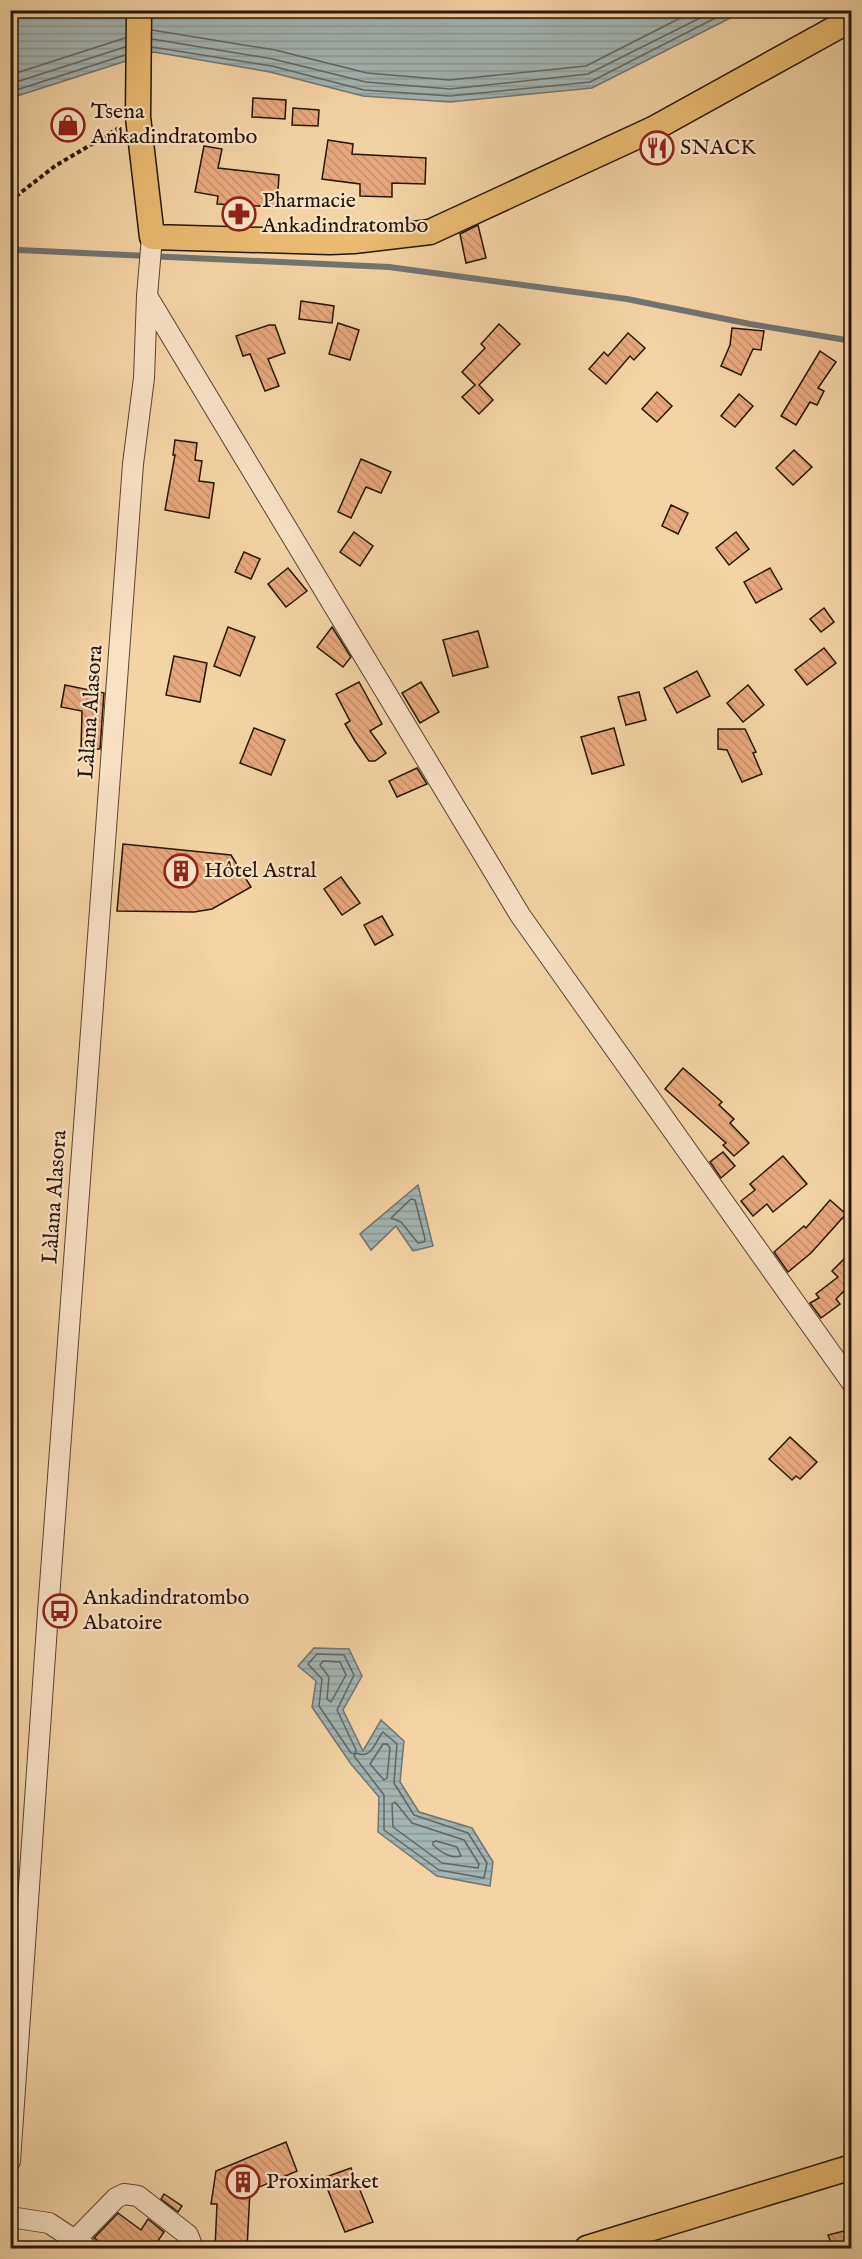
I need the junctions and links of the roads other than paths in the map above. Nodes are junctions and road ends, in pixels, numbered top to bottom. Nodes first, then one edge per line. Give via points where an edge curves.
1 (139, 10) edge
2 (852, 19) edge
3 (152, 237) junction
4 (147, 296) junction
5 (852, 1383) edge
6 (10, 2161) edge
7 (852, 2167) edge
8 (10, 2217) edge
9 (78, 2245) edge
10 (193, 2248) edge
11 (587, 2248) edge

1 - 3 main road via 138,117
2 - 3 main road via 653,129 430,232 354,242
3 - 4 street, Làlana Alasora
4 - 5 street via 520,915
4 - 6 street, Làlana Alasora via 144,378 132,476
7 - 11 main road
8 - 9 street via 48,2223
9 - 10 street via 116,2198 132,2194 188,2235

